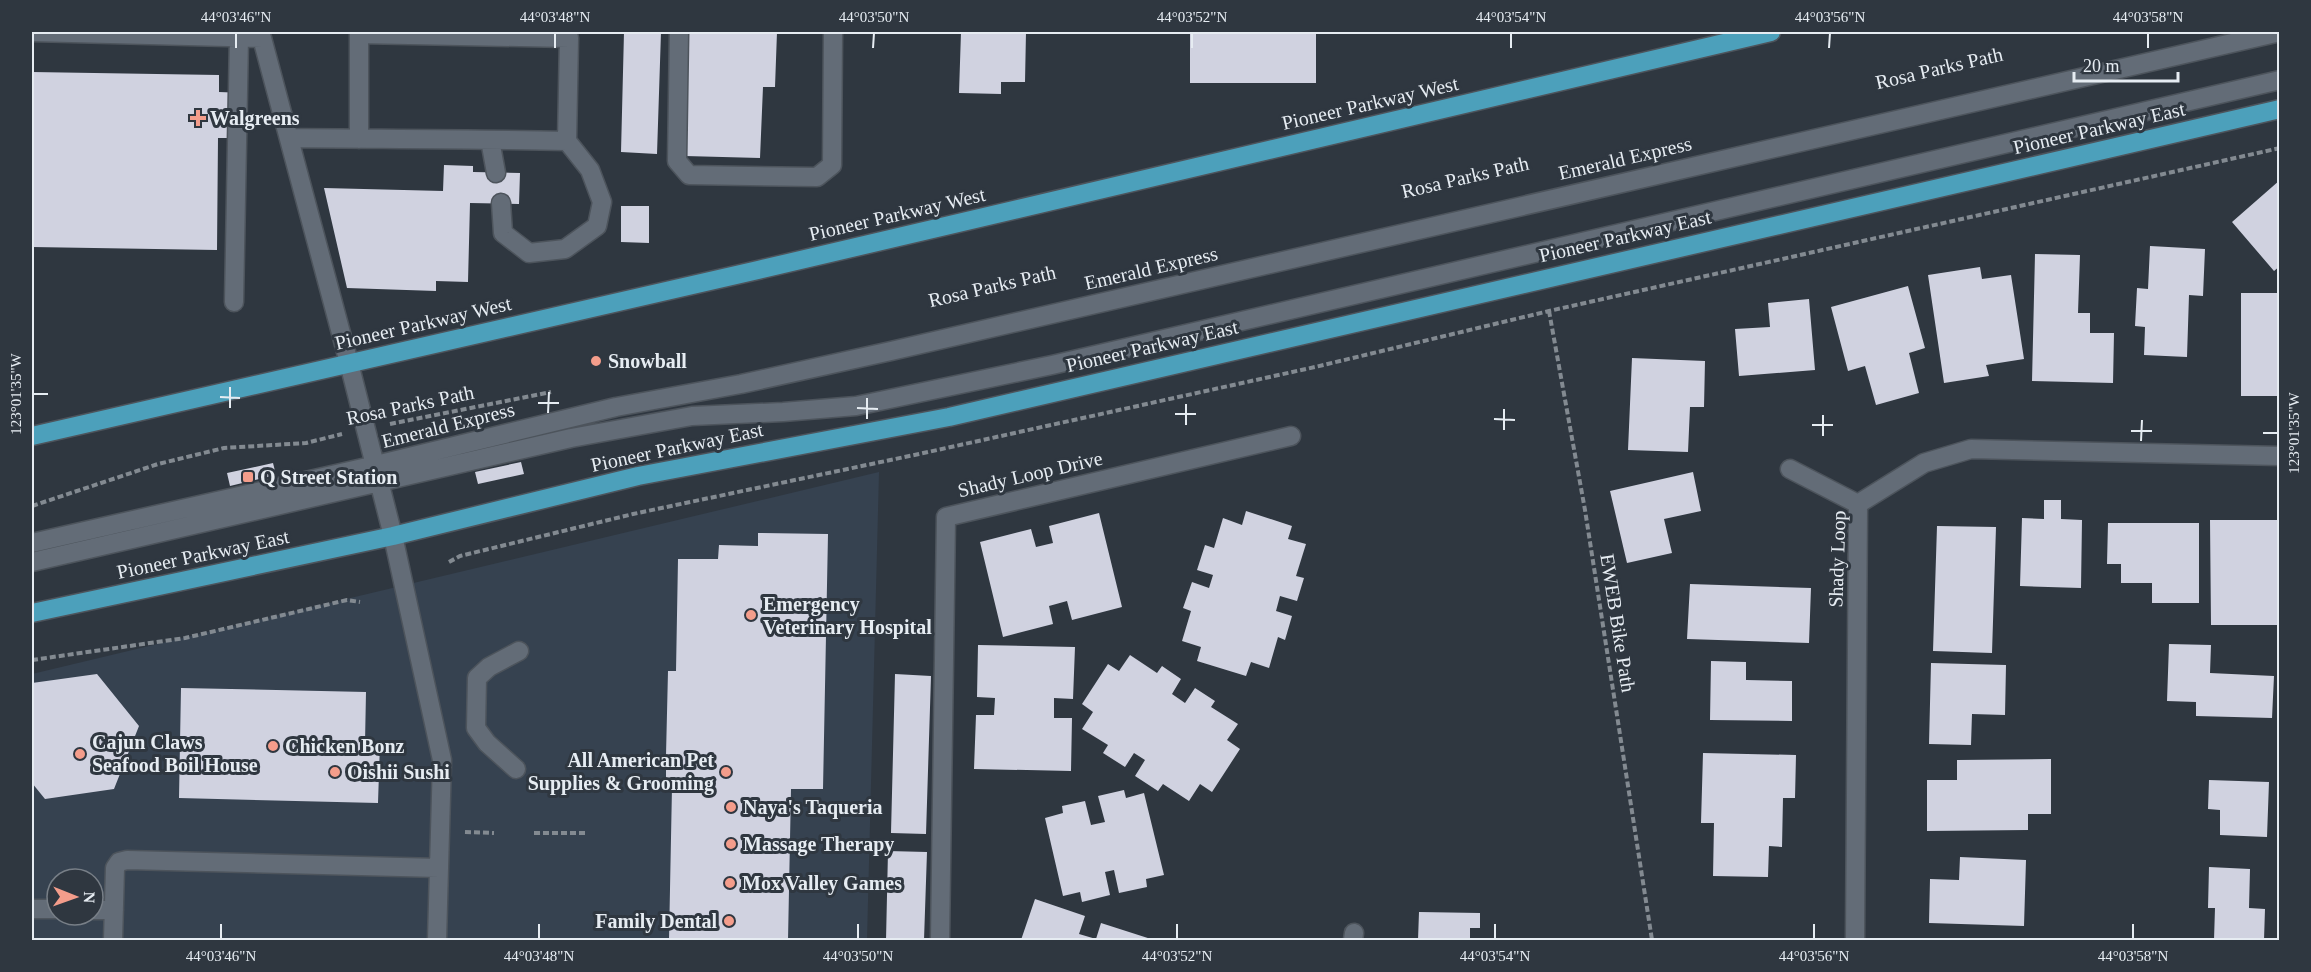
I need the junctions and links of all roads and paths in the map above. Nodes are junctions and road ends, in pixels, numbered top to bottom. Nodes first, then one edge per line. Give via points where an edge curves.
1 (32, 32) edge
2 (679, 32) edge
3 (833, 32) edge
4 (1771, 32) edge
5 (2280, 32) edge
6 (239, 37) junction
7 (2280, 80) edge
8 (2280, 109) edge
9 (289, 138) junction
10 (358, 139) junction
11 (490, 140) junction
12 (567, 141) junction
13 (2280, 148) edge
14 (496, 173) dead end
15 (501, 203) dead end
16 (234, 302) dead end
17 (350, 363) junction
18 (561, 391) dead end
19 (366, 428) junction
20 (32, 436) edge
21 (1291, 436) dead end
22 (2280, 456) edge
23 (376, 465) junction
24 (1790, 469) dead end
25 (380, 483) junction
26 (1858, 504) junction
27 (32, 506) edge
28 (393, 536) junction
29 (32, 543) edge
30 (32, 562) edge
31 (360, 602) dead end
32 (32, 613) edge
33 (519, 651) dead end
34 (32, 660) edge
35 (516, 769) dead end
36 (472, 832) dead end
37 (494, 832) dead end
38 (534, 833) dead end
39 (588, 833) dead end
40 (439, 868) junction
41 (105, 910) edge
42 (114, 910) junction
43 (113, 940) edge
44 (437, 940) edge
45 (939, 940) edge
46 (1652, 940) edge
47 (1855, 940) edge

1 - 6 street
2 - 3 street via 676,161 689,175 817,177 832,165
4 - 17 main road, Pioneer Parkway West
5 - 23 street, Emerald Express via 891,351 616,407
6 - 9 street via 262,38
6 - 16 street
7 - 25 street, Emerald Express via 1052,365 856,406 692,416 571,438
8 - 28 main road, Pioneer Parkway East via 960,414 638,476
9 - 10 street
9 - 17 street
10 - 11 street
10 - 12 street via 359,34 569,38
11 - 12 street
11 - 14 street
12 - 15 street via 590,170 602,202 597,226 565,249 529,253 503,233
13 - 46 path, EWEB Bike Path via 1549,311 1585,510
17 - 19 street
17 - 20 main road, Pioneer Parkway West
18 - 19 path, Rosa Parks Path
19 - 23 street
19 - 27 path, Rosa Parks Path via 306,443 224,448 158,464
21 - 45 street, Shady Loop Drive via 946,517
22 - 26 street, Shady Loop via 1971,449 1924,463
23 - 25 street
23 - 29 street, Emerald Express
24 - 26 street
25 - 28 street
25 - 30 street, Emerald Express
26 - 47 street, Shady Loop
28 - 32 main road, Pioneer Parkway East
28 - 40 street via 442,760
31 - 34 path via 347,600 185,638
33 - 35 street via 477,678 476,698 476,728
36 - 37 path
38 - 39 path
40 - 42 street via 127,860 115,868
40 - 44 street
41 - 42 street
42 - 43 street

